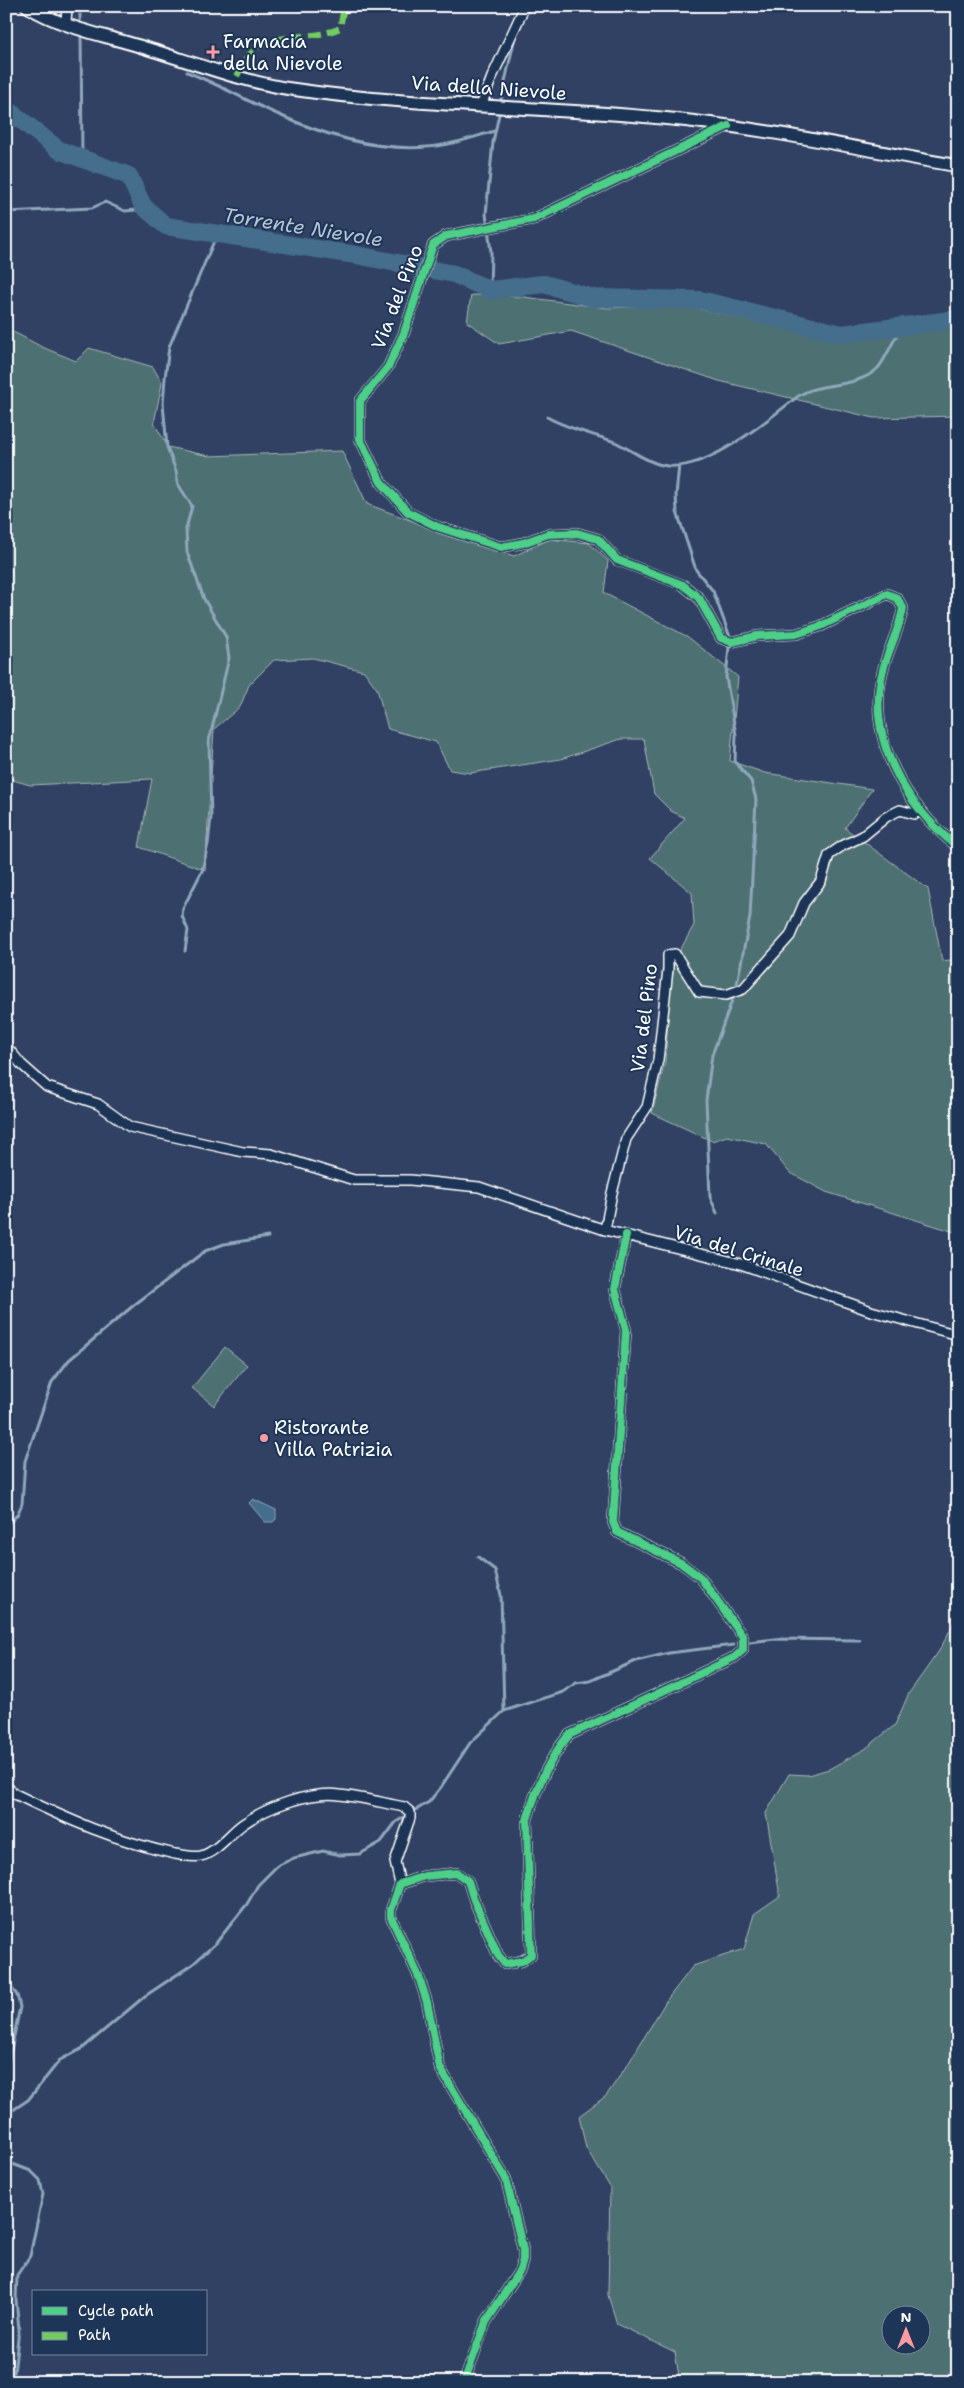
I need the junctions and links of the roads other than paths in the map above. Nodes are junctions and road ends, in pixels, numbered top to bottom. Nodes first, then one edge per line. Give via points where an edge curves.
1 (27, 6) edge
2 (67, 6) edge
3 (525, 6) edge
4 (69, 24) junction
5 (481, 106) junction
6 (728, 126) junction
7 (958, 166) edge
8 (919, 810) junction
9 (958, 847) edge
10 (6, 957) edge
11 (6, 961) edge
12 (6, 1046) edge
13 (605, 1230) junction
14 (626, 1235) junction
15 (958, 1335) edge
16 (6, 1786) edge
17 (400, 1884) junction
18 (464, 2382) edge

1 - 4 street, Via della Nievole
2 - 4 street
3 - 5 street
4 - 5 street, Via della Nievole via 237,76 290,88
5 - 6 street, Via della Nievole via 661,118
6 - 7 street, Via della Nievole
6 - 8 street, Via del Pino via 534,219 446,236 432,245 404,333 388,367 360,401 360,438 381,482 408,512 438,527 501,547 548,534 577,533 598,539 617,560 683,585 699,598 721,638 732,642 757,636 796,634 888,594 897,598 903,608 882,671 878,717 885,748
8 - 9 street, Via del Pino
8 - 13 street, Via del Pino via 914,814 900,810 829,855 821,881 804,903 790,936 743,989 726,995 699,992 675,954 668,955 658,1060 647,1107 626,1139
10 - 11 street
12 - 13 street, Via del Crinale via 47,1087 98,1104 130,1127 243,1152 271,1154 354,1180 410,1180 479,1187
13 - 14 street, Via del Crinale
14 - 15 street, Via del Crinale via 741,1264 871,1311
14 - 17 street via 615,1289 626,1330 613,1522 616,1532 681,1563 701,1578 743,1636 743,1650 709,1670 569,1735 554,1751 527,1820 531,1955 522,1961 505,1964 498,1955 468,1881 458,1873 425,1876
16 - 17 street via 15,1794 97,1830 159,1850 195,1857 204,1856 242,1824 283,1803 340,1794 404,1807 410,1812 410,1818 395,1862
17 - 18 street via 391,1917 428,2002 440,2068 506,2179 523,2250 520,2270 486,2322

